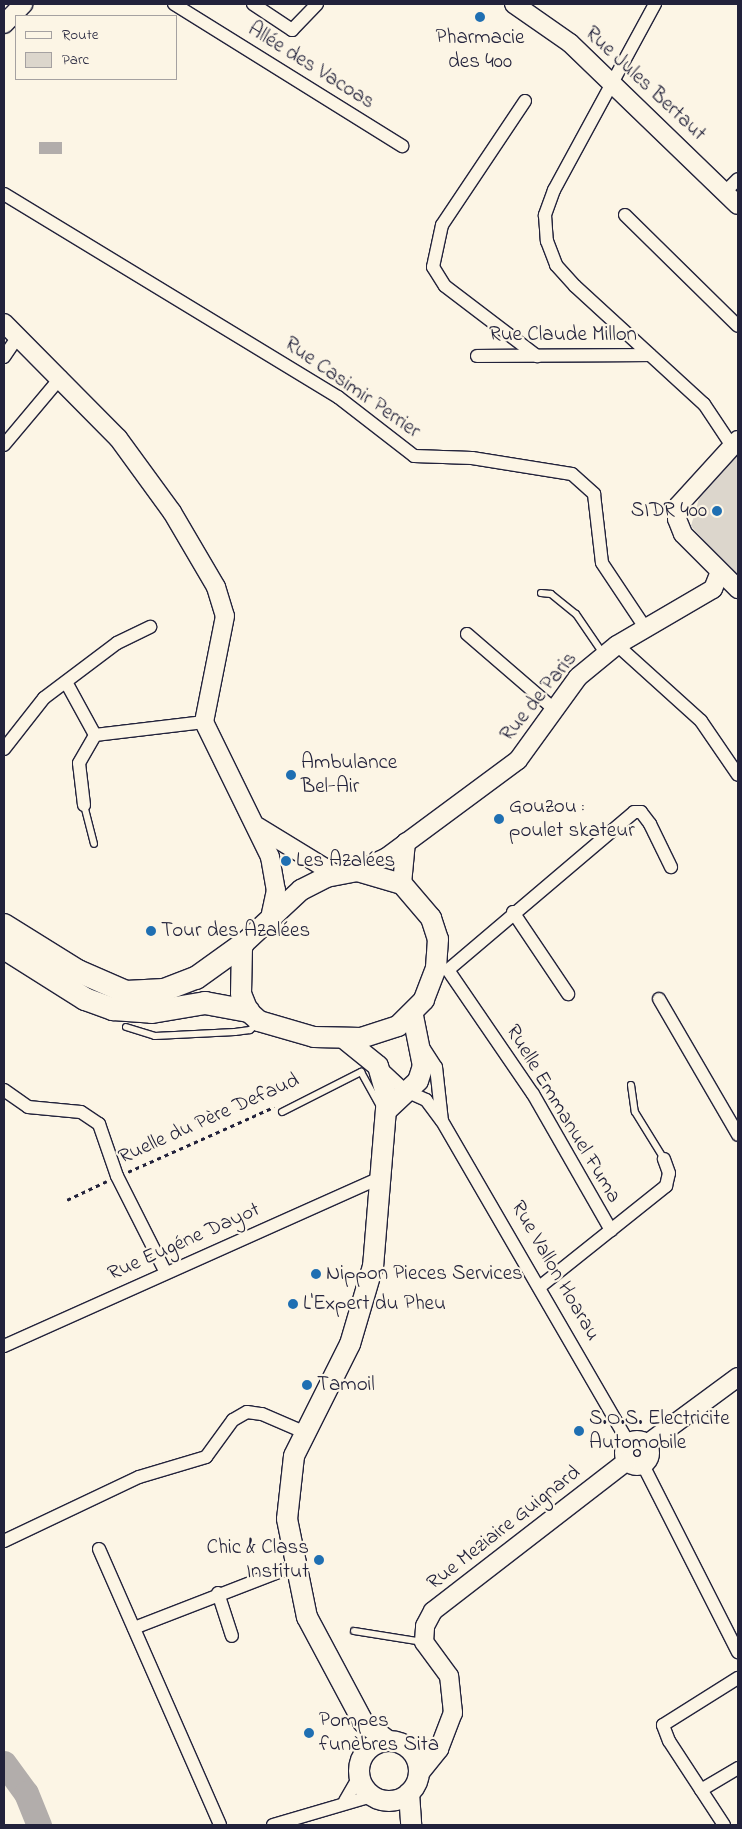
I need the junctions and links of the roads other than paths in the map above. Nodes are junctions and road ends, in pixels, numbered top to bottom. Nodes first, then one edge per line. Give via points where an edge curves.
1 (23, 4) edge
2 (174, 4) edge
3 (253, 4) edge
4 (317, 4) edge
5 (514, 4) edge
6 (655, 4) edge
7 (4, 24) edge
8 (612, 82) junction
9 (525, 101) dead end
10 (402, 146) dead end
11 (738, 179) edge
12 (725, 192) junction
13 (4, 194) edge
14 (738, 205) edge
15 (626, 215) dead end
16 (4, 323) edge
17 (738, 326) edge
18 (18, 336) junction
19 (650, 355) junction
20 (477, 356) dead end
21 (537, 356) junction
22 (4, 357) edge
23 (61, 378) junction
24 (735, 443) edge
25 (4, 445) edge
26 (716, 582) junction
27 (738, 589) edge
28 (542, 593) dead end
29 (738, 596) edge
30 (150, 627) dead end
31 (646, 629) junction
32 (467, 634) dead end
33 (611, 650) junction
34 (66, 682) junction
35 (555, 710) junction
36 (204, 722) junction
37 (95, 735) junction
38 (4, 748) edge
39 (738, 775) edge
40 (84, 805) joint
41 (258, 827) junction
42 (406, 842) junction
43 (94, 844) dead end
44 (671, 867) dead end
45 (357, 871) junction
46 (335, 874) junction
47 (402, 884) junction
48 (513, 912) junction
49 (271, 914) junction
50 (4, 924) edge
51 (242, 945) junction
52 (4, 948) edge
53 (442, 969) junction
54 (568, 994) dead end
55 (659, 999) dead end
56 (253, 1016) junction
57 (413, 1016) junction
58 (126, 1027) dead end
59 (346, 1040) junction
60 (421, 1044) junction
61 (378, 1066) junction
62 (631, 1085) dead end
63 (4, 1090) edge
64 (406, 1091) junction
65 (387, 1110) junction
66 (282, 1112) dead end
67 (442, 1121) junction
68 (738, 1135) edge
69 (664, 1159) joint
70 (381, 1177) junction
71 (611, 1230) junction
72 (164, 1271) junction
73 (542, 1285) junction
74 (4, 1346) edge
75 (738, 1376) edge
76 (306, 1433) junction
77 (638, 1444) junction
78 (635, 1463) junction
79 (4, 1540) edge
80 (99, 1549) dead end
81 (294, 1566) junction
82 (218, 1593) junction
83 (134, 1628) junction
84 (354, 1631) dead end
85 (232, 1636) dead end
86 (424, 1642) junction
87 (738, 1652) edge
88 (738, 1678) edge
89 (363, 1722) junction
90 (388, 1741) junction
91 (438, 1749) junction
92 (411, 1751) junction
93 (365, 1752) junction
94 (738, 1768) edge
95 (418, 1774) junction
96 (359, 1777) junction
97 (701, 1790) junction
98 (372, 1796) junction
99 (400, 1797) junction
100 (345, 1801) junction
101 (220, 1825) edge
102 (273, 1825) edge
103 (404, 1825) edge
104 (411, 1825) edge
105 (724, 1825) edge

1 - 7 street
2 - 10 street, Allée des Vacoas
3 - 4 street via 292,30
5 - 8 street, Rue Jules Bertaut via 570,43
6 - 8 street, Rue Claude Millon
8 - 12 street, Rue Jules Bertaut
8 - 19 street, Rue Claude Millon via 554,190 546,215 547,241 556,265
9 - 21 street via 442,225 433,267 445,286
11 - 12 street
12 - 14 street, Rue Jules Bertaut
13 - 31 street, Rue Casimir Perrier via 338,397 414,456 472,458 572,474 594,494 602,564
15 - 17 street
16 - 18 street
18 - 22 street
18 - 23 street
19 - 21 street, Rue Claude Millon
19 - 24 street, Rue Claude Millon via 704,404
20 - 21 street, Rue Claude Millon
23 - 25 street
23 - 36 street via 118,438 172,512 216,587 225,616
24 - 26 street via 678,506 676,519 678,528
26 - 27 street
26 - 29 street
26 - 31 street, Rue de Paris
28 - 33 lane via 552,594
30 - 34 street via 117,643
31 - 33 street, Rue de Paris
32 - 35 street
33 - 35 street, Rue de Paris via 578,677
33 - 39 street via 704,718
34 - 37 street
34 - 38 street via 44,698
35 - 42 street, Rue de Paris via 518,760
36 - 37 street
36 - 41 street via 211,744
37 - 40 street via 79,763
40 - 43 lane
41 - 46 street
41 - 49 street via 275,873
42 - 45 street, Rue de Paris
42 - 47 street
44 - 48 street via 642,812 634,812
45 - 46 main road
45 - 47 main road
46 - 49 main road via 306,887
47 - 53 main road via 431,918
48 - 53 street
48 - 54 street
49 - 51 main road
50 - 51 highway via 78,971 126,992 164,990 196,978
51 - 56 main road via 238,975
52 - 56 highway via 85,1000 113,1008 152,1012 205,1003
53 - 57 main road
53 - 71 street, Ruelle Emmanuel Fuma via 533,1094
55 - 68 street
56 - 58 lane via 250,1030 220,1034 155,1036
56 - 59 main road via 285,1032
57 - 59 main road via 381,1033
57 - 60 main road
59 - 61 main road
60 - 64 main road via 423,1066 418,1080
60 - 67 street, Rue Vallon Hoarau via 436,1067
61 - 64 street, Rue Vallon Hoarau
61 - 65 main road
62 - 69 lane via 635,1112
63 - 72 street via 28,1108 92,1117 106,1136 117,1176
64 - 65 main road
64 - 67 street, Rue Vallon Hoarau via 426,1100
65 - 66 lane via 360,1072
65 - 70 main road
67 - 73 street, Rue Vallon Hoarau
69 - 71 street via 669,1174 666,1186
70 - 72 street, Rue Eugéne Dayot
70 - 76 main road via 365,1304 350,1344
71 - 73 street
72 - 74 street, Rue Eugéne Dayot
73 - 77 street, Rue Vallon Hoarau
75 - 77 street
76 - 79 street via 262,1414 247,1412 234,1420 206,1457 139,1477
76 - 81 main road via 294,1456 288,1487 287,1519
77 - 78 street via 624,1451
77 - 78 street via 650,1458
78 - 86 street, Rue Meziaire Guignard via 433,1611 425,1626
78 - 87 street
80 - 83 street
81 - 82 street
81 - 89 main road via 307,1617
82 - 83 street
82 - 85 street
83 - 101 street
84 - 86 lane
86 - 91 street via 448,1676 454,1699 447,1733
88 - 97 street via 663,1725
89 - 90 main road
89 - 93 main road
90 - 92 main road
90 - 93 main road
91 - 92 street
91 - 95 street
92 - 95 main road
93 - 96 main road
94 - 97 street
95 - 99 main road
96 - 98 main road
96 - 100 street
97 - 105 street
98 - 99 main road
98 - 100 street
99 - 103 main road
99 - 104 main road
100 - 102 street

